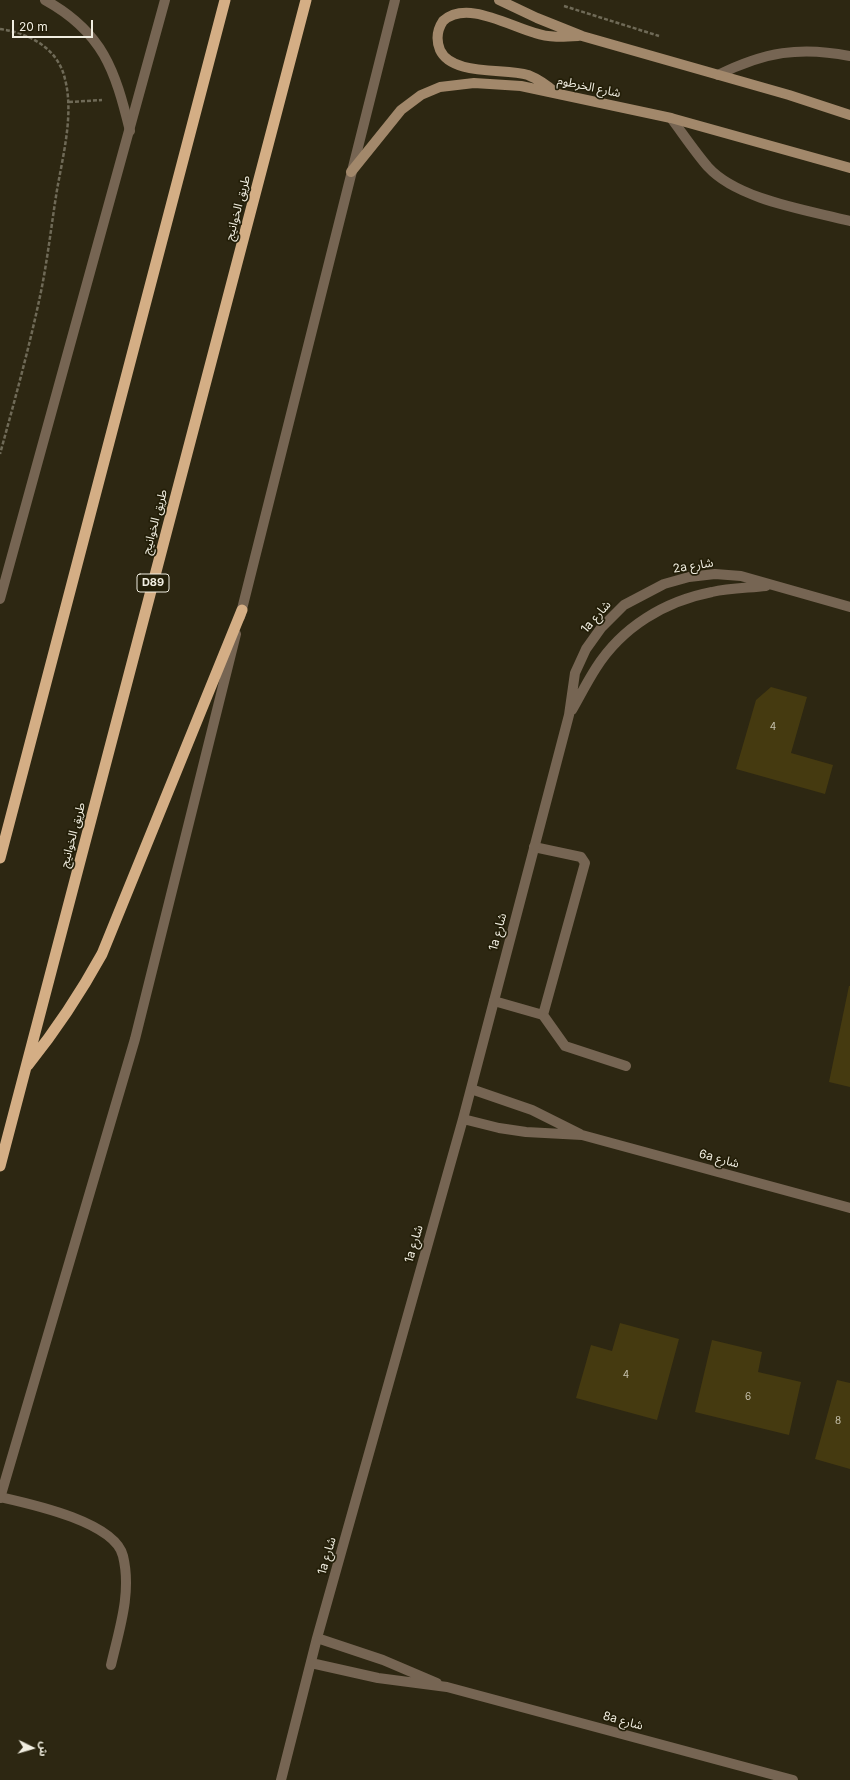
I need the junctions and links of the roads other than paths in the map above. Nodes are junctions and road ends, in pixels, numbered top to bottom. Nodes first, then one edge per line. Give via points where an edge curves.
1 (45, 0) edge
2 (165, 0) edge
3 (225, 0) edge
4 (306, 0) edge
5 (395, 0) edge
6 (499, 0) edge
7 (582, 36) junction
8 (850, 56) edge
9 (718, 75) junction
10 (559, 95) junction
11 (850, 115) edge
12 (671, 118) junction
13 (130, 131) junction
14 (850, 168) edge
15 (351, 172) junction
16 (850, 221) edge
17 (770, 585) junction
18 (0, 599) edge
19 (624, 605) joint
20 (850, 607) edge
21 (242, 610) junction
22 (638, 623) joint
23 (569, 715) junction
24 (534, 847) junction
25 (0, 858) edge
26 (494, 1001) junction
27 (543, 1015) junction
28 (626, 1066) dead end
29 (25, 1069) junction
30 (471, 1090) junction
31 (463, 1119) junction
32 (582, 1136) junction
33 (0, 1166) edge
34 (850, 1208) edge
35 (0, 1498) edge
36 (317, 1638) junction
37 (311, 1664) junction
38 (110, 1665) dead end
39 (447, 1687) junction
40 (281, 1780) edge
41 (793, 1780) edge

1 - 13 street via 74,19 99,46 116,78
2 - 13 street
3 - 25 highway
4 - 29 highway, طريق الخوانيج / D89
5 - 15 street
6 - 7 main road
7 - 9 main road
7 - 10 main road via 536,34 490,12 465,6 454,9 439,27 437,39 440,51 447,60 457,66 528,75 545,83
8 - 9 street via 826,51 770,54 743,62
9 - 11 main road
10 - 12 main road, شارع الخرطوم
10 - 15 main road, شارع الخرطوم via 521,86 474,83 440,87 421,94 400,110
12 - 14 main road, شارع الخرطوم
12 - 16 street via 709,167 734,186 762,198
13 - 18 street
15 - 21 street
17 - 19 street, 2a شارع via 741,576 715,574 689,577 664,584
17 - 20 street, 2a شارع
17 - 22 street, 2a شارع via 713,591 693,596 655,612
19 - 23 street, 1a شارع via 601,628 586,649 575,673
21 - 29 highway via 102,954 80,995
21 - 35 street via 135,1039
22 - 23 street, 1a شارع via 608,652 596,668
23 - 24 street, 1a شارع
24 - 26 street, 1a شارع
24 - 27 street via 581,857 585,862
26 - 27 street
26 - 30 street, 1a شارع
27 - 28 street via 565,1046
29 - 33 highway, طريق الخوانيج / D89
30 - 31 street, 1a شارع
30 - 32 street, 6a شارع via 532,1110
31 - 32 street, 6a شارع via 526,1132
31 - 36 street, 1a شارع
32 - 34 street, 6a شارع
35 - 38 street via 32,1504 69,1516 95,1527 114,1540 123,1555 125,1581 124,1611
36 - 37 street, 1a شارع
36 - 39 street, 8a شارع via 383,1660
37 - 39 street, 8a شارع via 378,1678
37 - 40 street, 1a شارع
39 - 41 street, 8a شارع

